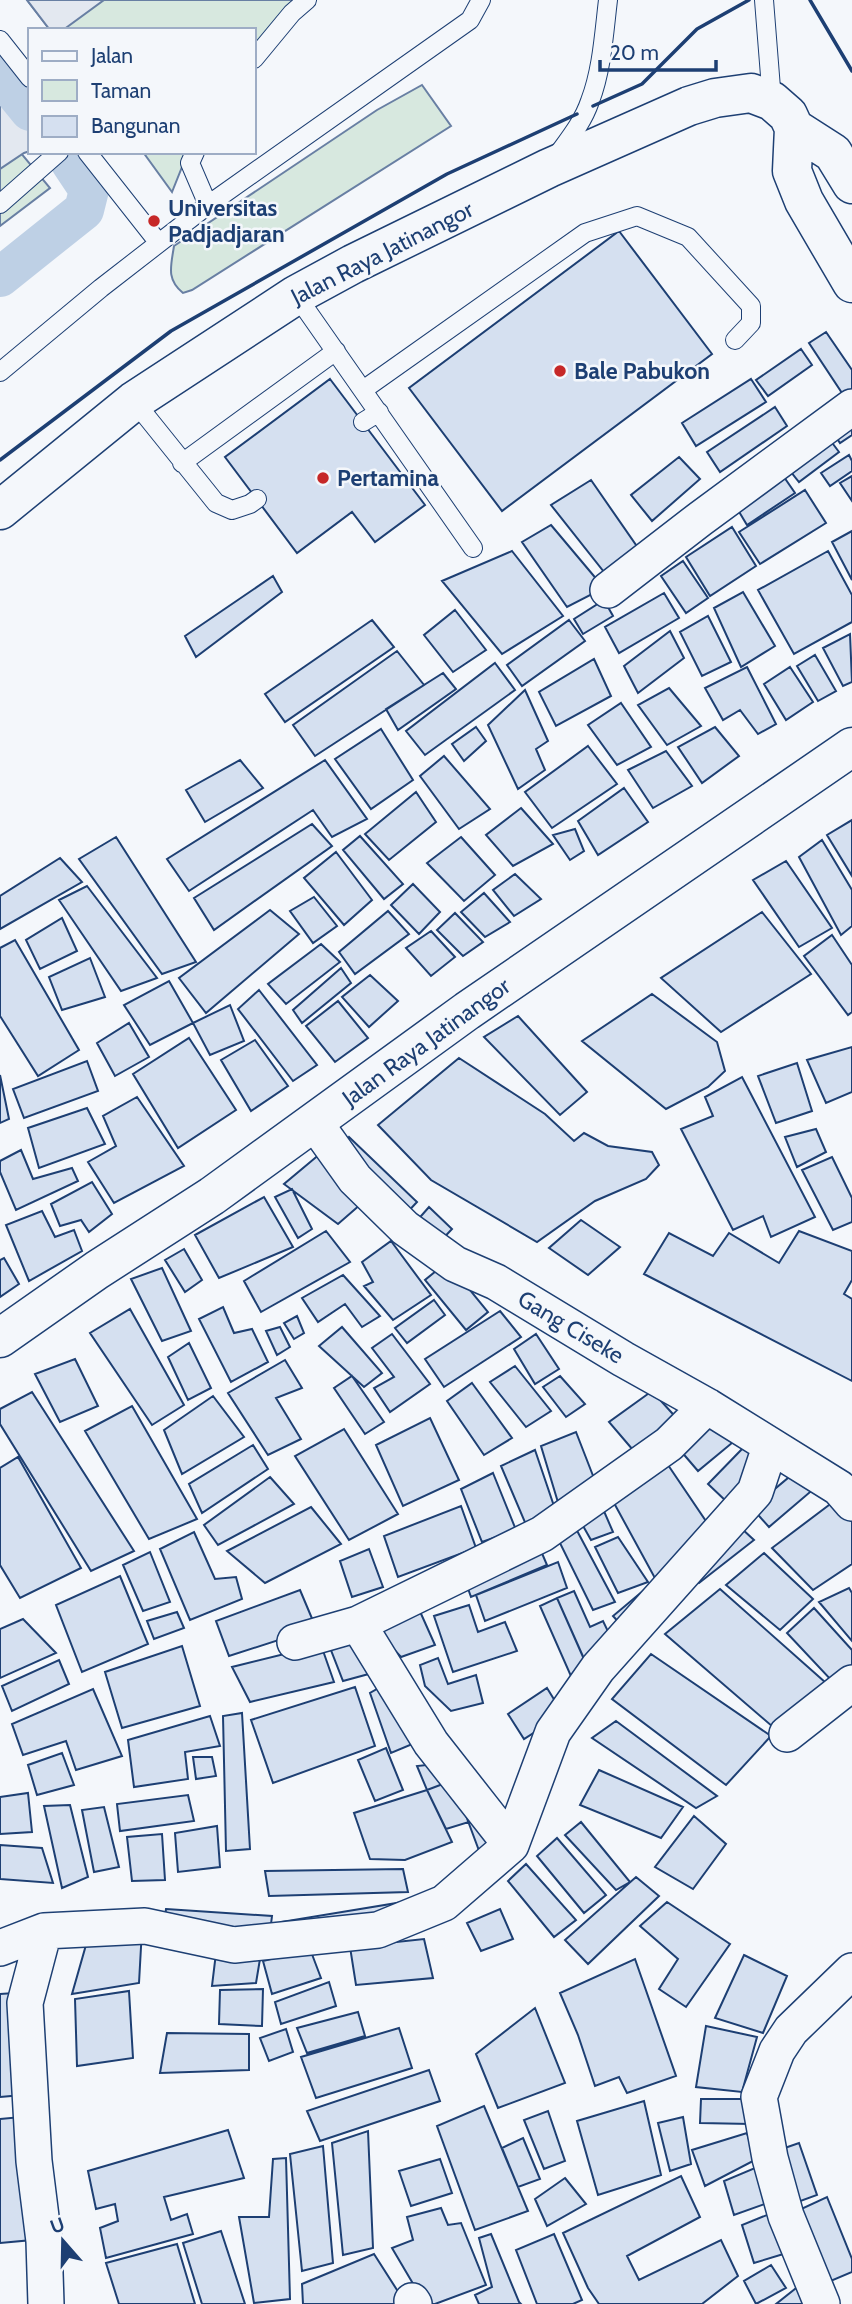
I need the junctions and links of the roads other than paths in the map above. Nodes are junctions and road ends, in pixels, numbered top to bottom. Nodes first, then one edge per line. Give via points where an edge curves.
1 (307, 0) edge
2 (481, 0) edge
3 (608, 0) edge
4 (764, 0) edge
5 (0, 40) edge
6 (256, 57) edge
7 (28, 75) edge
8 (783, 114) junction
9 (57, 154) edge
10 (89, 154) edge
11 (194, 154) edge
12 (549, 168) junction
13 (852, 184) edge
14 (0, 204) edge
15 (208, 205) junction
16 (158, 242) junction
17 (852, 283) edge
18 (296, 295) junction
19 (735, 340) dead end
20 (336, 351) junction
21 (0, 372) edge
22 (363, 390) junction
23 (134, 401) junction
24 (852, 407) edge
25 (379, 412) junction
26 (363, 422) dead end
27 (182, 463) junction
28 (257, 499) dead end
29 (0, 510) edge
30 (473, 548) dead end
31 (608, 590) dead end
32 (852, 747) edge
33 (314, 1123) junction
34 (0, 1338) edge
35 (708, 1406) junction
36 (771, 1447) junction
37 (848, 1488) edge
38 (358, 1624) junction
39 (295, 1642) dead end
40 (852, 1683) edge
41 (787, 1734) dead end
42 (511, 1845) junction
43 (44, 1931) junction
44 (0, 1948) edge
45 (852, 1971) edge
46 (822, 2300) edge
47 (46, 2304) edge

1 - 6 lane
2 - 15 lane via 470,20
3 - 12 lane via 590,101
4 - 8 lane
5 - 7 lane
8 - 12 highway, Jalan Raya Jatinangor via 751,93 741,93 689,106
8 - 13 highway via 833,153
8 - 17 highway via 792,171 804,201
9 - 14 lane
10 - 16 lane
11 - 15 lane via 190,163
12 - 18 highway, Jalan Raya Jatinangor
15 - 16 lane
16 - 21 lane
18 - 20 lane
18 - 23 highway, Jalan Raya Jatinangor
19 - 22 lane via 751,323 751,306 688,237 636,216 584,233
20 - 22 lane
20 - 27 lane
22 - 25 lane
23 - 27 lane
23 - 29 highway, Jalan Raya Jatinangor
24 - 31 street
25 - 26 lane
25 - 30 lane
27 - 28 lane via 216,503 232,510
32 - 33 highway, Jalan Raya Jatinangor via 467,1011
33 - 34 highway, Jalan Raya Jatinangor
33 - 35 street, Gang Ciseke via 355,1179 405,1228 455,1264 496,1282
35 - 36 street, Gang Ciseke
35 - 38 street via 669,1444 542,1534
36 - 37 street, Gang Ciseke
36 - 42 street via 755,1492 598,1668 553,1732
38 - 39 street
38 - 42 street via 431,1743
40 - 41 street
42 - 43 street via 444,1903 378,1930 234,1945 145,1926
43 - 44 street
43 - 47 street via 25,2003
45 - 46 street via 791,2030 777,2050 759,2096 786,2216

